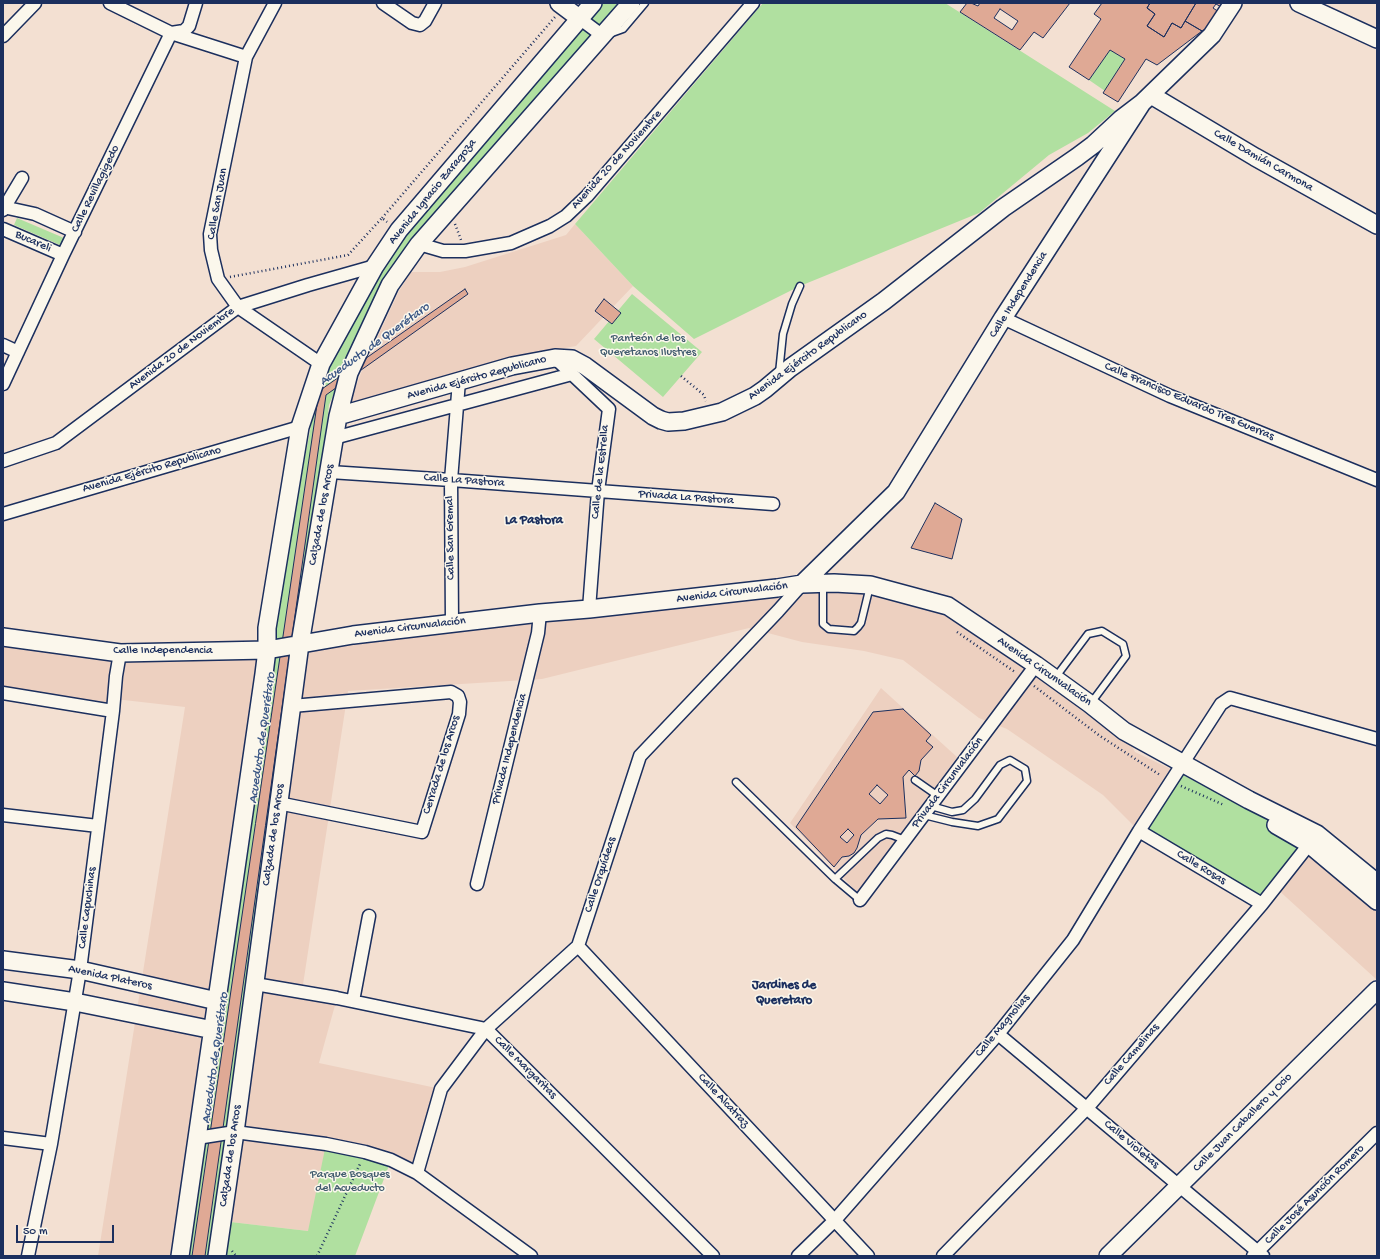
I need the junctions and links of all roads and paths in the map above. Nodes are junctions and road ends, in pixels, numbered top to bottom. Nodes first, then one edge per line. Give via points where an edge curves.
1 (35, 3) edge
2 (110, 3) edge
3 (196, 3) edge
4 (274, 3) edge
5 (383, 3) edge
6 (435, 3) edge
7 (631, 3) edge
8 (645, 3) edge
9 (753, 3) edge
10 (1233, 3) edge
11 (1298, 3) edge
12 (562, 5) edge
13 (587, 8) edge
14 (171, 33) junction
15 (3, 36) edge
16 (603, 36) junction
17 (1377, 40) edge
18 (246, 57) junction
19 (1146, 99) junction
20 (22, 178) dead end
21 (4, 208) edge
22 (382, 218) junction
23 (1377, 225) edge
24 (3, 229) edge
25 (399, 230) junction
26 (75, 232) junction
27 (419, 244) junction
28 (63, 255) junction
29 (376, 266) junction
30 (218, 279) junction
31 (800, 286) dead end
32 (238, 307) junction
33 (1003, 318) junction
34 (3, 345) edge
35 (18, 352) junction
36 (555, 358) junction
37 (321, 364) junction
38 (572, 374) junction
39 (681, 376) dead end
40 (779, 378) junction
41 (459, 381) junction
42 (3, 384) edge
43 (704, 395) dead end
44 (456, 405) junction
45 (338, 416) junction
46 (300, 427) junction
47 (334, 438) junction
48 (3, 461) edge
49 (330, 472) junction
50 (451, 480) junction
51 (1377, 480) edge
52 (598, 491) junction
53 (773, 504) dead end
54 (3, 514) edge
55 (823, 583) junction
56 (802, 584) junction
57 (870, 585) junction
58 (589, 609) junction
59 (540, 613) junction
60 (452, 623) junction
61 (954, 629) dead end
62 (3, 637) edge
63 (300, 638) junction
64 (267, 650) junction
65 (120, 653) junction
66 (1036, 665) junction
67 (1054, 678) junction
68 (1026, 680) junction
69 (3, 693) edge
70 (1090, 704) junction
71 (292, 706) junction
72 (113, 711) junction
73 (1377, 739) edge
74 (1177, 772) junction
75 (915, 780) dead end
76 (736, 782) dead end
77 (938, 796) junction
78 (278, 803) junction
79 (1226, 806) dead end
80 (927, 810) junction
81 (3, 815) edge
82 (98, 826) junction
83 (1139, 831) junction
84 (1313, 839) junction
85 (905, 840) junction
86 (835, 879) junction
87 (1377, 882) edge
88 (477, 884) dead end
89 (860, 900) joint
90 (1377, 901) edge
91 (1262, 904) junction
92 (369, 916) dead end
93 (578, 946) junction
94 (3, 960) edge
95 (80, 970) junction
96 (255, 984) junction
97 (1377, 990) edge
98 (3, 991) edge
99 (217, 1000) junction
100 (354, 1001) junction
101 (75, 1002) junction
102 (486, 1029) junction
103 (213, 1030) junction
104 (998, 1034) junction
105 (1087, 1108) junction
106 (235, 1132) junction
107 (1377, 1133) edge
108 (3, 1138) edge
109 (197, 1138) junction
110 (51, 1144) junction
111 (365, 1152) junction
112 (417, 1173) junction
113 (1180, 1185) junction
114 (835, 1220) junction
115 (1258, 1255) edge
116 (28, 1256) edge
117 (180, 1256) edge
118 (217, 1256) edge
119 (317, 1256) edge
120 (531, 1256) edge
121 (713, 1256) edge
122 (798, 1256) edge
123 (868, 1256) edge
124 (943, 1256) edge
125 (1108, 1256) edge

1 - 15 street
2 - 14 street
3 - 14 street via 189,26 184,31
4 - 18 street, Calle San Juan
5 - 6 street via 412,23 420,25
7 - 16 street, Avenida Ignacio Zaragoza
8 - 16 lane via 623,29
9 - 27 street, Avenida 20 de Noviembre via 587,196 566,216 511,243 465,251 444,251
10 - 19 street, Calle Independencia via 1212,35
11 - 17 street
12 - 13 street
12 - 22 path
13 - 16 street
13 - 25 street, Avenida Ignacio Zaragoza
14 - 18 street
14 - 26 street, Calle Revillagigedo
16 - 27 street, Avenida Ignacio Zaragoza
18 - 30 street, Calle San Juan via 210,234
19 - 23 street, Calle Damián Carmona
19 - 33 street, Calle Independencia
19 - 40 street, Avenida Ejército Republicano via 1077,157 1004,208
20 - 21 street
21 - 26 street via 35,214
22 - 25 path
22 - 30 path via 348,255
24 - 28 street, Bucareli
25 - 29 street, Avenida Ignacio Zaragoza
26 - 28 street, Calle Revillagigedo
27 - 45 street, Avenida Ignacio Zaragoza via 390,285 360,348 349,373
28 - 35 street, Calle Revillagigedo
29 - 32 street, Avenida 20 de Noviembre
29 - 37 street, Avenida Ignacio Zaragoza
30 - 32 street, Calle San Juan
31 - 40 lane via 783,334
32 - 37 street, Calle San Juan
32 - 48 street, Avenida 20 de Noviembre via 56,443
33 - 51 street, Calle Francisco Eduardo Tres Guerras via 1170,396
33 - 56 street, Calle Independencia via 896,492
34 - 35 street
35 - 42 street, Calle Revillagigedo
36 - 38 street, Calle de la Estrella
36 - 40 street, Avenida Ejército Republicano via 572,359 585,366 653,416 668,422 722,412 755,396
36 - 41 street, Avenida Ejército Republicano via 512,366
37 - 46 street, Avenida Ignacio Zaragoza
38 - 44 street
38 - 52 street, Calle de la Estrella via 609,409
39 - 43 path
41 - 44 street, Calle San Gremal
41 - 45 street, Avenida Ejército Republicano
44 - 47 street
44 - 50 street, Calle San Gremal
45 - 47 street, Calzada de los Arcos
46 - 54 street, Avenida Ejército Republicano
46 - 64 street via 267,628
47 - 49 street, Calzada de los Arcos
49 - 50 street, Calle La Pastora
49 - 63 street, Calzada de los Arcos
50 - 52 street, Calle La Pastora
50 - 60 street, Calle San Gremal
52 - 53 street, Privada La Pastora
52 - 58 street, Calle de la Estrella
55 - 56 street, Avenida Circunvalación
55 - 57 street, Avenida Circunvalación
55 - 57 lane via 824,624 829,629 848,630 854,630 861,623
56 - 58 street, Avenida Circunvalación
56 - 93 street, Calle Orquídeas via 640,756
57 - 66 street, Avenida Circunvalación via 948,606
58 - 59 street, Avenida Circunvalación
59 - 60 street, Avenida Circunvalación
59 - 88 street, Privada Independencia via 538,633
60 - 63 street, Avenida Circunvalación via 353,635
61 - 68 path
62 - 65 street, Calle Independencia
63 - 64 street, Calle Independencia
63 - 71 street, Calzada de los Arcos
64 - 65 street, Calle Independencia
64 - 99 street
65 - 72 street, Calle Capuchinas
66 - 67 street, Avenida Circunvalación
66 - 68 street, Privada Circunvalación
67 - 70 street, Avenida Circunvalación
67 - 70 lane via 1088,634 1102,631 1123,644 1126,656
68 - 74 path via 1100,736
68 - 77 street, Privada Circunvalación
69 - 72 street
70 - 74 street, Avenida Circunvalación
71 - 78 street, Calzada de los Arcos
71 - 78 street, Cerrada de los Arcos via 451,692 458,696 460,702 459,714 422,832
72 - 82 street, Calle Capuchinas
73 - 74 street, Calle Magnolias via 1230,698 1221,704
74 - 79 path
74 - 83 street, Calle Magnolias
74 - 84 street, Avenida Circunvalación via 1249,800
75 - 77 lane
76 - 86 lane
77 - 80 street, Privada Circunvalación
78 - 96 street, Calzada de los Arcos
80 - 80 lane via 963,810 975,799 1000,764 1010,760 1025,769 1027,782 998,819 978,826 952,822
80 - 85 street, Privada Circunvalación
81 - 82 street
82 - 95 street, Calle Capuchinas
83 - 91 street, Calle Rosas
83 - 104 street, Calle Magnolias via 1073,940
84 - 87 street, Avenida Circunvalación
84 - 90 street, Avenida Circunvalación
84 - 91 street, Calle Camelinas
85 - 86 lane via 886,834 878,838
85 - 89 street, Privada Circunvalación
86 - 89 lane
91 - 105 street, Calle Camelinas
92 - 100 street
93 - 102 street, Calle Orquídeas
93 - 114 street, Calle Alcatraz
94 - 95 street, Avenida Plateros
95 - 99 street, Avenida Plateros
95 - 101 street, Calle Capuchinas
96 - 100 street, Calle Margaritas
96 - 106 street, Calzada de los Arcos
97 - 113 street, Calle Juan Caballero y Ocio
98 - 101 street
99 - 103 street
100 - 102 street, Calle Margaritas
101 - 103 street
101 - 110 street, Calle Capuchinas
102 - 112 street, Calle Orquídeas via 441,1089
102 - 121 street, Calle Margaritas
103 - 109 street
104 - 105 street, Calle Violetas
104 - 114 street, Calle Magnolias
105 - 113 street, Calle Violetas
105 - 124 street, Calle Camelinas
106 - 109 street
106 - 111 street
106 - 118 street, Calzada de los Arcos
107 - 115 street, Calle José Asunción Romero
108 - 110 street
109 - 117 street
110 - 116 street, Calle Capuchinas
111 - 112 street via 391,1160
111 - 119 path
112 - 120 street
113 - 115 street, Calle Violetas
113 - 125 street, Calle Juan Caballero y Ocio
114 - 122 street, Calle Magnolias
114 - 123 street, Calle Alcatraz

